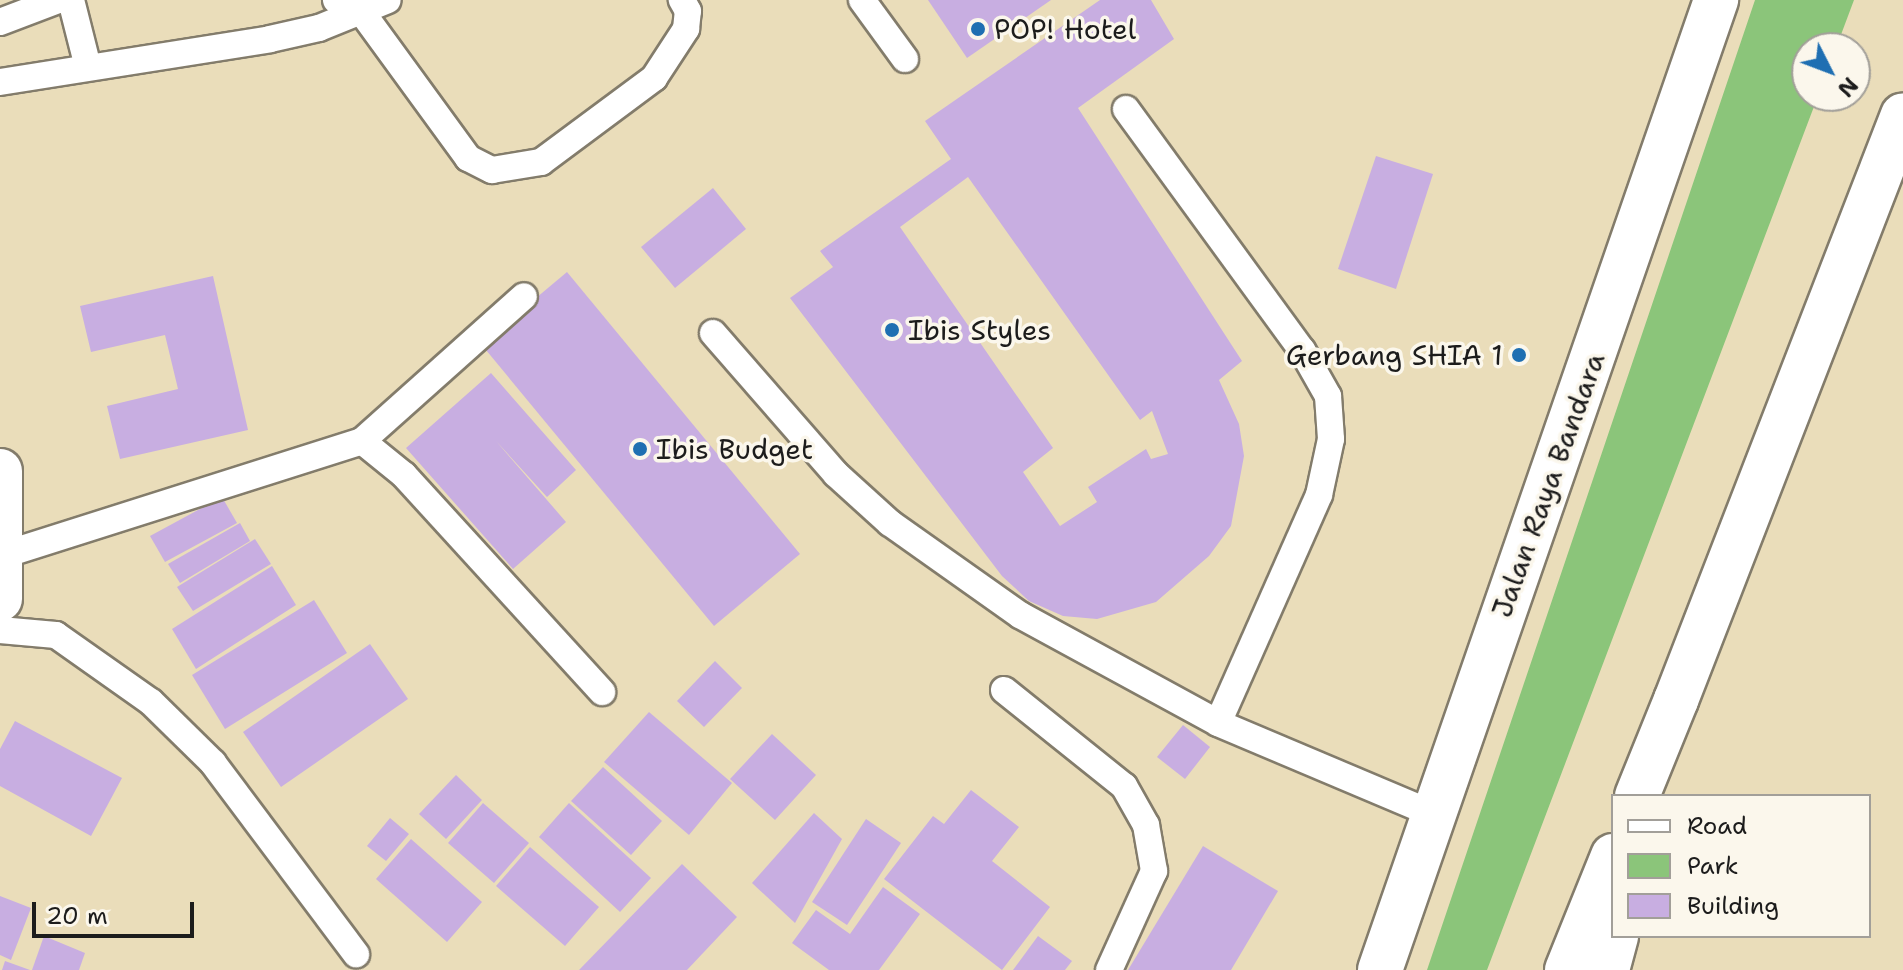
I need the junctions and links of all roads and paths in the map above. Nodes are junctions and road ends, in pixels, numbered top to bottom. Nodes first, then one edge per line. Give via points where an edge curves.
1 (58, 0) edge
2 (71, 0) edge
3 (336, 0) edge
4 (388, 0) edge
5 (682, 0) edge
6 (862, 0) edge
7 (1716, 0) edge
8 (361, 11) junction
9 (0, 22) edge
10 (905, 59) dead end
11 (88, 67) junction
12 (0, 82) edge
13 (1126, 109) dead end
14 (1903, 115) edge
15 (524, 296) dead end
16 (713, 333) dead end
17 (362, 441) junction
18 (0, 471) edge
19 (3, 555) junction
20 (0, 599) edge
21 (0, 630) edge
22 (1004, 690) dead end
23 (602, 692) dead end
24 (1676, 700) junction
25 (1218, 723) junction
26 (1638, 794) edge
27 (1652, 794) edge
28 (1431, 813) junction
29 (1611, 861) edge
30 (1615, 938) edge
31 (356, 954) dead end
32 (1109, 970) edge
33 (1380, 970) edge
34 (1567, 970) edge
35 (1607, 970) edge

1 - 9 lane
2 - 11 lane
3 - 8 lane
4 - 8 lane
5 - 8 lane via 688,11 686,29 654,78 541,162 492,170 468,158
6 - 10 lane
7 - 28 main road, Jalan Raya Bandara
8 - 11 lane via 270,39
11 - 12 lane
13 - 25 lane via 1302,350 1328,396 1331,439 1319,495
14 - 24 main road
15 - 17 lane
16 - 25 lane via 836,474 890,523 1020,615
17 - 19 lane via 336,445
17 - 23 lane via 404,475
18 - 19 main road
19 - 20 main road
21 - 31 lane via 56,635 151,702 213,763
22 - 32 lane via 1124,786 1146,825 1154,871
24 - 26 main road
24 - 27 main road
25 - 28 lane
28 - 33 main road, Jalan Raya Bandara
29 - 34 main road
30 - 35 main road

